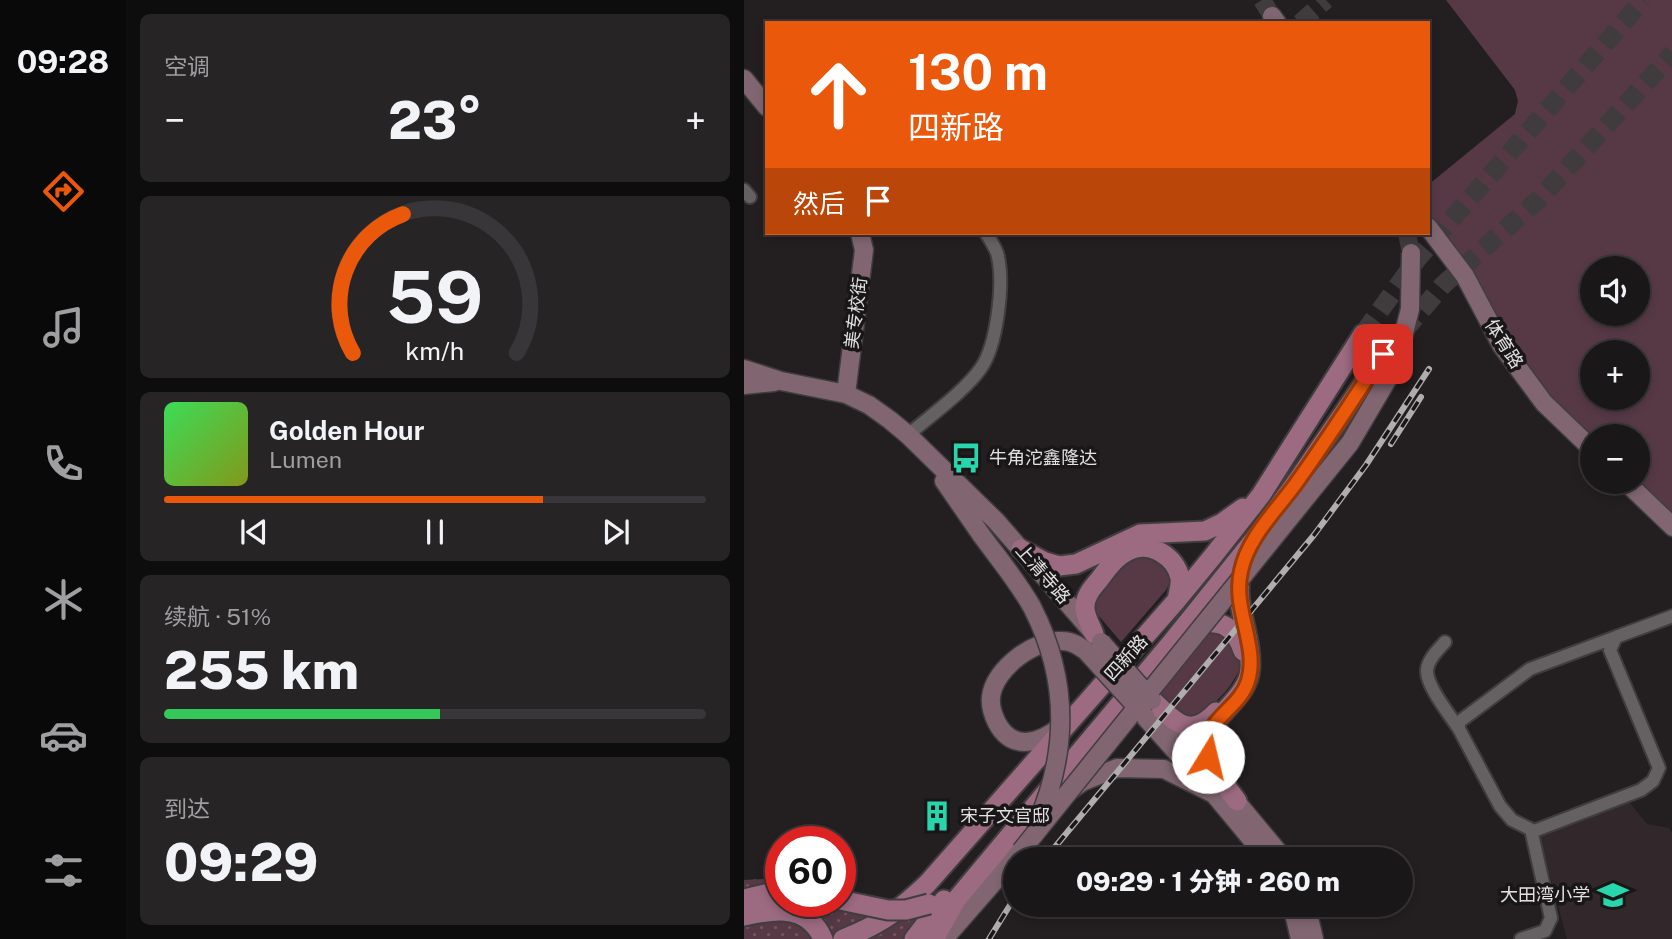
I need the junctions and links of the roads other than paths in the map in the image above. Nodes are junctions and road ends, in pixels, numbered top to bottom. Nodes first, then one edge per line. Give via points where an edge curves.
1 (744, 79) edge
2 (765, 105) edge
3 (1430, 230) edge
4 (861, 235) edge
5 (987, 235) edge
6 (1411, 253) tunnel mouth
7 (1363, 334) tunnel mouth
8 (1383, 354) tunnel mouth
9 (744, 369) edge
10 (744, 378) edge
11 (781, 381) junction
12 (744, 385) edge
13 (846, 394) junction
14 (1580, 438) edge
15 (914, 440) junction
16 (1638, 494) edge
17 (1261, 495) junction
18 (1672, 527) edge
19 (1253, 541) junction
20 (1021, 549) junction
21 (1176, 601) junction
22 (1672, 616) edge
23 (1616, 637) junction
24 (1094, 642) junction
25 (1445, 642) dead end
26 (1171, 643) junction
27 (1149, 708) junction
28 (1077, 714) junction
29 (1459, 729) junction
30 (1214, 794) junction
31 (1237, 801) junction
32 (1534, 831) junction
33 (1014, 845) junction
34 (1258, 847) edge
35 (1274, 847) edge
36 (765, 894) edge
37 (952, 897) junction
38 (744, 899) edge
39 (856, 903) edge
40 (744, 916) edge
41 (1295, 917) edge
42 (1308, 917) edge
43 (930, 921) edge
44 (823, 939) edge
45 (843, 939) edge
46 (914, 939) edge
47 (944, 939) edge
48 (1300, 939) edge
49 (1313, 939) edge
50 (1521, 939) edge

1 - 2 main road
3 - 14 main road, 体育路 via 1465,276 1502,346 1544,403
4 - 13 main road, 美专校街 via 864,250
5 - 15 street via 998,254 1000,280 988,355
6 - 33 main road, bridge via 1410,309 1396,365 1350,443
7 - 17 main road, 四新路
8 - 19 main road, 四新路
9 - 11 main road, 上清寺路
10 - 11 main road
11 - 12 main road
11 - 13 main road, 上清寺路
13 - 15 main road, 上清寺路 via 869,405
15 - 20 main road, 上清寺路
15 - 33 main road, bridge via 1031,605 1053,662 1061,720 1052,789 1038,820
16 - 18 main road
17 - 20 main road via 1205,531 1140,534 1076,564 1059,566
17 - 21 main road, 四新路
19 - 26 main road, 四新路
19 - 31 main road via 1238,583 1249,676 1244,691 1208,733 1206,749
20 - 24 main road, 上清寺路
21 - 24 main road via 1181,582 1174,563 1148,547 1129,550 1113,561 1086,598
21 - 28 main road, 四新路
22 - 23 street
23 - 29 street via 1530,669 1459,722
23 - 32 street via 1610,650 1659,768 1653,781 1641,790
24 - 27 main road, 上清寺路, bridge
24 - 28 main road via 1051,641 1030,650 999,676 992,688 992,713 998,726 1019,743 1043,738
25 - 29 street via 1432,656 1428,680
26 - 27 main road via 1193,626 1208,622 1229,628 1245,658 1243,681 1212,717 1197,726 1188,727
26 - 33 main road, 四新路
27 - 30 main road, 上清寺路
27 - 31 main road, 上清寺路
28 - 45 main road, 四新路 via 927,884 894,914
29 - 32 street via 1500,806 1512,820
30 - 33 main road via 1164,769 1117,768 1082,782
30 - 34 main road, 上清寺路
31 - 35 main road, 上清寺路
32 - 50 street via 1551,918 1545,931
33 - 37 main road, 四新路
33 - 47 main road
36 - 38 main road
37 - 43 main road
37 - 43 main road
39 - 43 main road, bridge via 906,911
40 - 44 main road via 795,912 812,920
41 - 48 main road
42 - 49 main road
43 - 46 main road

